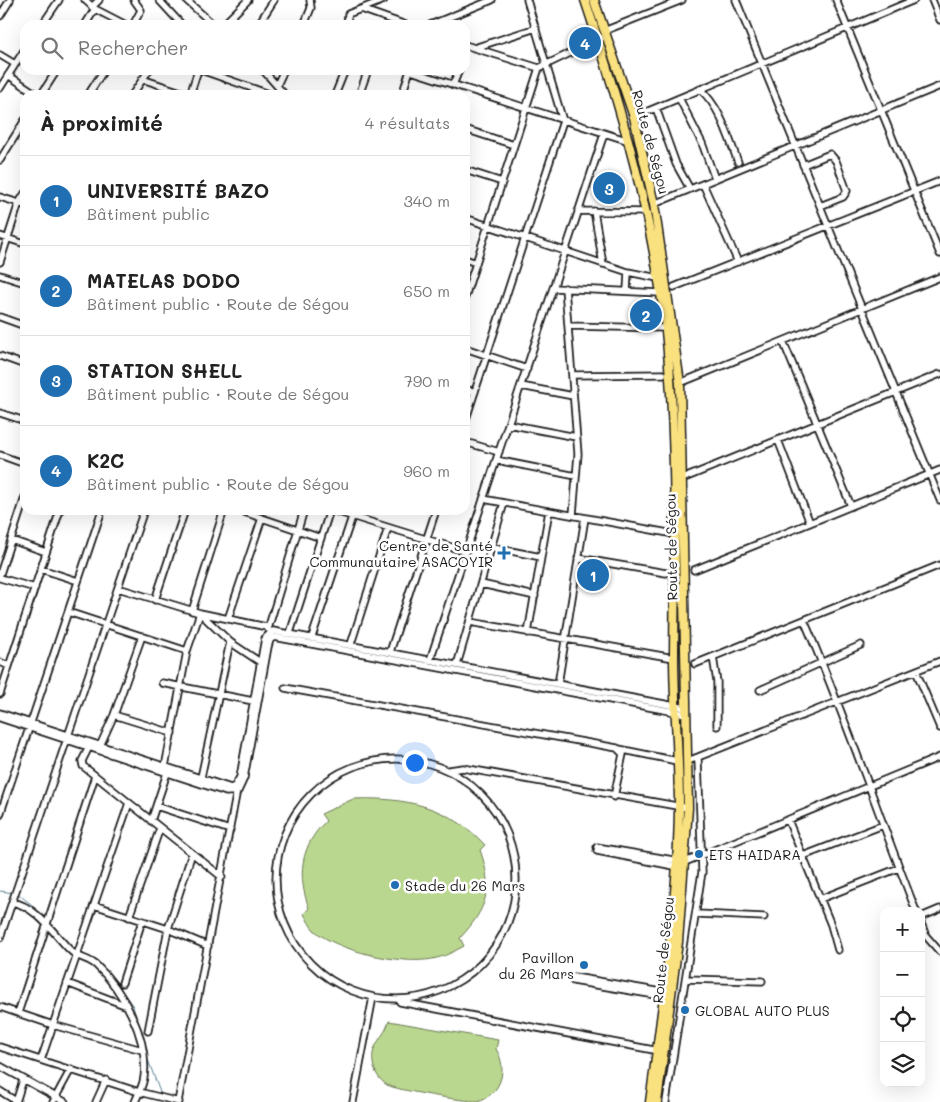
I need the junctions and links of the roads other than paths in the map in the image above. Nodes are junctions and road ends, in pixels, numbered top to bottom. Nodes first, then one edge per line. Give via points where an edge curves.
1 (10, 0) edge
2 (58, 0) edge
3 (85, 0) edge
4 (99, 0) edge
5 (134, 0) edge
6 (159, 0) edge
7 (186, 0) edge
8 (248, 0) edge
9 (274, 0) edge
10 (310, 0) edge
11 (384, 0) edge
12 (492, 0) edge
13 (527, 0) edge
14 (584, 0) edge
15 (594, 0) edge
16 (682, 0) edge
17 (736, 0) edge
18 (836, 0) edge
19 (914, 0) edge
20 (932, 0) edge
21 (94, 8) junction
22 (361, 9) junction
23 (0, 16) edge
24 (45, 20) edge
25 (88, 20) edge
26 (117, 20) edge
27 (136, 20) edge
28 (177, 20) edge
29 (208, 20) edge
30 (228, 20) edge
31 (261, 20) edge
32 (306, 20) edge
33 (347, 20) edge
34 (392, 20) edge
35 (442, 20) edge
36 (940, 20) edge
37 (848, 27) junction
38 (536, 28) junction
39 (605, 34) junction
40 (598, 40) junction
41 (470, 48) edge
42 (474, 48) junction
43 (0, 55) edge
44 (20, 56) edge
45 (762, 63) junction
46 (15, 64) junction
47 (547, 66) junction
48 (539, 68) junction
49 (8, 75) junction
50 (53, 75) edge
51 (101, 75) edge
52 (146, 75) edge
53 (198, 75) edge
54 (214, 75) edge
55 (267, 75) edge
56 (281, 75) edge
57 (343, 75) edge
58 (366, 75) edge
59 (408, 75) edge
60 (424, 75) edge
61 (456, 75) edge
62 (142, 80) junction
63 (276, 85) junction
64 (453, 85) junction
65 (940, 86) edge
66 (0, 88) edge
67 (700, 89) junction
68 (31, 90) edge
69 (43, 90) edge
70 (91, 90) edge
71 (135, 90) edge
72 (174, 90) edge
73 (192, 90) edge
74 (258, 90) edge
75 (280, 90) edge
76 (337, 90) edge
77 (361, 90) edge
78 (403, 90) edge
79 (468, 90) edge
80 (470, 91) edge
81 (679, 98) junction
82 (656, 108) junction
83 (526, 109) junction
84 (881, 110) junction
85 (634, 117) junction
86 (563, 121) junction
87 (20, 128) edge
88 (470, 131) edge
89 (604, 134) junction
90 (629, 141) junction
91 (514, 145) junction
92 (796, 146) junction
93 (0, 160) edge
94 (738, 162) dead end
95 (803, 165) junction
96 (470, 172) edge
97 (715, 179) junction
98 (502, 182) junction
99 (940, 182) edge
100 (703, 184) junction
101 (690, 189) junction
102 (915, 192) junction
103 (0, 197) edge
104 (20, 203) edge
105 (654, 204) junction
106 (820, 206) junction
107 (20, 209) edge
108 (578, 211) junction
109 (594, 211) junction
110 (645, 212) junction
111 (470, 220) edge
112 (488, 226) junction
113 (828, 226) junction
114 (0, 236) edge
115 (8, 238) junction
116 (525, 238) junction
117 (20, 242) edge
118 (565, 251) junction
119 (940, 254) edge
120 (470, 261) edge
121 (0, 262) edge
122 (738, 262) junction
123 (476, 263) junction
124 (603, 264) junction
125 (628, 272) junction
126 (0, 275) edge
127 (658, 278) junction
128 (940, 278) edge
129 (470, 281) edge
130 (20, 282) edge
131 (674, 287) dead end
132 (553, 288) junction
133 (565, 288) junction
134 (628, 291) junction
135 (660, 293) junction
136 (862, 309) junction
137 (0, 317) edge
138 (20, 324) edge
139 (568, 326) junction
140 (665, 328) junction
141 (783, 342) junction
142 (470, 350) edge
143 (0, 356) edge
144 (487, 356) junction
145 (20, 362) edge
146 (527, 368) junction
147 (664, 374) dead end
148 (940, 374) edge
149 (572, 375) junction
150 (680, 383) junction
151 (521, 386) junction
152 (470, 390) edge
153 (475, 392) junction
154 (896, 392) junction
155 (573, 396) junction
156 (470, 407) edge
157 (0, 413) edge
158 (20, 419) edge
159 (508, 424) junction
160 (817, 424) junction
161 (576, 437) junction
162 (778, 440) junction
163 (470, 443) edge
164 (499, 452) junction
165 (0, 455) edge
166 (496, 460) junction
167 (20, 462) edge
168 (940, 470) edge
169 (930, 474) junction
170 (576, 476) junction
171 (682, 478) junction
172 (484, 499) junction
173 (940, 500) edge
174 (504, 503) junction
175 (851, 506) junction
176 (549, 511) junction
177 (20, 512) edge
178 (58, 515) edge
179 (100, 515) edge
180 (142, 515) edge
181 (183, 515) edge
182 (222, 515) edge
183 (253, 515) edge
184 (302, 515) edge
185 (329, 515) edge
186 (346, 515) edge
187 (434, 515) edge
188 (573, 515) junction
189 (352, 517) junction
190 (262, 518) junction
191 (585, 518) junction
192 (810, 523) junction
193 (388, 528) junction
194 (298, 530) junction
195 (674, 534) junction
196 (321, 538) junction
197 (427, 539) junction
198 (11, 540) junction
199 (491, 547) junction
200 (464, 551) junction
201 (46, 552) junction
202 (541, 558) junction
203 (578, 558) junction
204 (940, 565) edge
205 (41, 569) junction
206 (694, 570) dead end
207 (666, 573) dead end
208 (0, 574) edge
209 (0, 578) edge
210 (78, 581) junction
211 (481, 584) junction
212 (35, 588) junction
213 (118, 588) junction
214 (535, 596) junction
215 (155, 600) junction
216 (192, 611) junction
217 (68, 612) junction
218 (200, 613) junction
219 (228, 619) junction
220 (804, 620) junction
221 (470, 622) junction
222 (105, 624) junction
223 (269, 632) junction
224 (290, 633) junction
225 (528, 633) junction
226 (142, 636) junction
227 (312, 637) junction
228 (565, 639) junction
229 (230, 642) junction
230 (351, 644) junction
231 (861, 645) dead end
232 (187, 650) junction
233 (390, 652) junction
234 (713, 657) junction
235 (674, 658) junction
236 (430, 660) junction
237 (940, 661) edge
238 (0, 662) edge
239 (260, 662) junction
240 (822, 663) junction
241 (695, 664) dead end
242 (457, 665) junction
243 (9, 666) junction
244 (916, 671) junction
245 (162, 682) dead end
246 (558, 684) junction
247 (181, 686) junction
248 (285, 688) dead end
249 (760, 690) dead end
250 (0, 694) edge
251 (219, 694) junction
252 (253, 701) junction
253 (837, 703) junction
254 (675, 710) junction
255 (686, 711) junction
256 (0, 713) edge
257 (114, 715) junction
258 (0, 718) edge
259 (30, 725) junction
260 (717, 726) dead end
261 (940, 728) edge
262 (172, 733) junction
263 (67, 737) junction
264 (89, 747) junction
265 (99, 748) junction
266 (616, 748) junction
267 (940, 757) edge
268 (698, 759) junction
269 (677, 761) junction
270 (688, 761) junction
271 (167, 769) junction
272 (448, 770) junction
273 (95, 776) junction
274 (200, 780) junction
275 (868, 787) junction
276 (236, 788) junction
277 (0, 792) edge
278 (7, 794) junction
279 (614, 796) junction
280 (129, 803) junction
281 (156, 806) junction
282 (679, 808) junction
283 (688, 808) junction
284 (0, 815) edge
285 (788, 820) junction
286 (151, 821) junction
287 (883, 825) junction
288 (160, 828) junction
289 (230, 830) junction
290 (597, 849) dead end
291 (192, 853) junction
292 (702, 855) junction
293 (803, 856) junction
294 (676, 864) junction
295 (684, 864) junction
296 (899, 868) junction
297 (222, 877) junction
298 (820, 899) junction
299 (13, 900) junction
300 (94, 905) junction
301 (914, 907) edge
302 (940, 909) edge
303 (697, 914) junction
304 (925, 915) edge
305 (129, 917) junction
306 (764, 918) dead end
307 (142, 921) junction
308 (46, 926) junction
309 (168, 930) junction
310 (925, 933) edge
311 (0, 938) edge
312 (208, 946) junction
313 (838, 950) dead end
314 (940, 952) edge
315 (76, 956) junction
316 (574, 979) dead end
317 (686, 979) junction
318 (762, 980) dead end
319 (122, 983) dead end
320 (67, 984) junction
321 (668, 995) junction
322 (373, 997) junction
323 (381, 998) junction
324 (127, 1006) junction
325 (0, 1007) edge
326 (18, 1014) junction
327 (53, 1025) junction
328 (148, 1031) dead end
329 (0, 1047) edge
330 (142, 1050) junction
331 (660, 1051) junction
332 (41, 1060) junction
333 (0, 1066) edge
334 (71, 1069) junction
335 (24, 1080) junction
336 (106, 1080) junction
337 (0, 1091) edge
338 (139, 1092) junction
339 (54, 1100) edge
340 (16, 1101) edge
341 (66, 1102) edge
342 (96, 1102) edge
343 (135, 1102) edge
344 (179, 1102) edge
345 (353, 1102) edge
346 (650, 1102) edge
347 (657, 1102) edge
348 (666, 1102) edge

1 - 23 street
2 - 24 street
3 - 21 street
4 - 21 street
5 - 27 street via 141,10
6 - 28 street
7 - 29 street
8 - 30 street
9 - 31 street
10 - 32 street via 311,8
11 - 22 street
12 - 35 street
13 - 38 street
14 - 40 highway, Route de Ségou
15 - 39 highway, Route de Ségou
16 - 39 street
17 - 45 street
18 - 37 street
19 - 37 street
20 - 36 street
21 - 25 street
21 - 26 street
22 - 33 street via 348,14
22 - 34 street
37 - 45 street
37 - 84 street
38 - 42 street
38 - 47 street
39 - 40 street
39 - 85 highway, Route de Ségou
40 - 47 street
40 - 90 highway, Route de Ségou
41 - 42 street
42 - 48 street
43 - 46 street
44 - 46 street
45 - 67 street
45 - 92 street
46 - 49 street
47 - 48 street
47 - 86 street
48 - 83 street
49 - 66 street
49 - 68 street
50 - 69 street
51 - 70 street
52 - 62 street
53 - 73 street
54 - 74 street
55 - 63 street
56 - 63 street
57 - 76 street
58 - 77 street
59 - 78 street
60 - 64 street
61 - 64 street
62 - 71 street
62 - 72 street
63 - 75 street
64 - 79 street
65 - 84 street
67 - 81 street
67 - 94 street via 717,108
80 - 83 street
81 - 82 street
81 - 97 street via 702,142
82 - 85 street
82 - 101 street via 676,164
83 - 86 street
83 - 91 street
84 - 92 street
84 - 102 street
85 - 105 highway, Route de Ségou
86 - 89 street
86 - 116 street
87 - 93 street
88 - 91 street
89 - 90 street
89 - 108 street
90 - 110 highway, Route de Ségou
91 - 98 street
92 - 95 street
92 - 97 street
95 - 106 street
95 - 106 street via 830,154 836,161 847,191 842,197
96 - 98 street
97 - 100 street
98 - 112 street
99 - 102 street
100 - 101 street
100 - 122 street
101 - 105 street
102 - 113 street
102 - 119 street
103 - 104 street
105 - 150 highway, Route de Ségou
106 - 113 street
107 - 115 street
108 - 109 street
108 - 118 street
109 - 110 street
109 - 124 street
110 - 127 highway, Route de Ségou
111 - 112 street
112 - 116 street
112 - 123 street
113 - 122 street
113 - 136 street
114 - 115 street
115 - 117 street
115 - 121 street
116 - 118 street
116 - 144 street
118 - 124 street
118 - 132 street
120 - 123 street
122 - 131 street
123 - 129 street
124 - 125 street
125 - 127 street
125 - 134 street
126 - 130 street
127 - 135 highway, Route de Ségou
128 - 136 street
132 - 133 street
132 - 146 street
133 - 134 street
133 - 139 street
134 - 135 street
135 - 140 highway, Route de Ségou
136 - 141 street
136 - 154 street
137 - 138 street
139 - 140 street
139 - 149 street
140 - 195 highway, Route de Ségou via 671,387
141 - 150 street
141 - 160 street
142 - 144 street
143 - 145 street
144 - 146 street
144 - 153 street
146 - 151 street
147 - 149 street
148 - 154 street
149 - 155 street
150 - 171 highway, Route de Ségou
151 - 155 street
151 - 159 street
152 - 153 street
153 - 156 street
154 - 160 street
154 - 169 street
155 - 161 street
157 - 158 street
159 - 161 street
159 - 164 street
160 - 162 street
160 - 175 street
161 - 170 street
162 - 171 street
162 - 192 street
163 - 164 street
164 - 166 street
165 - 167 street
166 - 170 street
166 - 172 street
168 - 169 street
169 - 173 street
169 - 175 street
170 - 188 street
171 - 255 highway, Route de Ségou
172 - 174 street
172 - 200 street
174 - 176 street
174 - 199 street
175 - 192 street
176 - 188 street
176 - 202 street
177 - 198 street
178 - 201 street
179 - 210 street
180 - 213 street
181 - 215 street
182 - 216 street
183 - 190 street
184 - 194 street
185 - 196 street
186 - 189 street
187 - 197 street
188 - 191 street
189 - 193 street
189 - 227 street
190 - 194 street
190 - 219 street
191 - 195 street
191 - 203 street
192 - 206 street
193 - 197 street
193 - 230 street
194 - 196 street
194 - 223 street
195 - 235 highway, Route de Ségou
196 - 224 street
197 - 200 street
197 - 233 street
198 - 201 street
198 - 208 street
199 - 202 street
199 - 211 street
200 - 236 street
201 - 205 street
202 - 214 street
203 - 207 street
203 - 228 street
204 - 220 street
205 - 210 street
205 - 212 street
209 - 212 street
210 - 217 street
211 - 214 street
211 - 221 street
212 - 243 street
213 - 215 street
213 - 222 street
214 - 225 street
215 - 216 street
216 - 218 street
217 - 222 street
217 - 259 street
218 - 219 street
218 - 229 street
218 - 232 street
219 - 223 street
220 - 234 street
220 - 240 street
221 - 225 street
221 - 242 street
222 - 226 street
222 - 263 street
223 - 224 street
223 - 239 street
223 - 254 street via 281,637
223 - 276 street via 244,778
224 - 227 street
225 - 228 street
226 - 232 street
226 - 257 street
227 - 230 street
228 - 235 street
228 - 246 street
229 - 239 street
229 - 251 street
230 - 233 street
231 - 240 street
232 - 247 street
233 - 236 street
234 - 241 street
234 - 260 street via 717,682
235 - 254 highway, Route de Ségou
236 - 242 street
237 - 244 street
238 - 243 street
239 - 252 street
240 - 249 street
240 - 253 street
242 - 246 street
243 - 250 street
244 - 253 street
244 - 261 street
245 - 247 street
246 - 254 street
247 - 251 street
247 - 262 street
248 - 266 street
251 - 252 street
251 - 274 street
252 - 276 street
253 - 268 street
253 - 275 street
254 - 255 street
254 - 269 highway, Route de Ségou
255 - 270 highway, Route de Ségou
256 - 259 street
257 - 262 street
257 - 265 street
258 - 259 street
259 - 263 street
259 - 278 street
262 - 271 street
263 - 264 street
263 - 265 street
263 - 299 street
264 - 265 street
264 - 273 street via 81,763
265 - 271 street
266 - 269 street
266 - 279 street via 623,754
267 - 275 street
268 - 270 street
268 - 292 street
269 - 282 highway, Route de Ségou
270 - 283 highway, Route de Ségou
271 - 274 street
271 - 281 street
272 - 279 street via 463,768
272 - 322 street via 395,758 374,760 348,769 313,792 294,816 280,842 276,889 282,919 294,944 309,963 330,980
272 - 323 street via 488,801 505,827 515,865 516,886 511,915 491,953 453,986 413,998
273 - 280 street
273 - 308 street
274 - 276 street
275 - 285 street
275 - 287 street
276 - 289 street
277 - 278 street
278 - 284 street
279 - 282 street
280 - 286 street
280 - 300 street
281 - 286 street
281 - 289 street
282 - 283 street
282 - 294 highway, Route de Ségou
283 - 295 highway, Route de Ségou
285 - 292 street
285 - 293 street
286 - 288 street
287 - 293 street
287 - 296 street
288 - 291 street
288 - 305 street
289 - 297 street
290 - 294 street
291 - 297 street
291 - 309 street
292 - 295 street
292 - 303 street
293 - 298 street
294 - 295 street
294 - 321 highway, Route de Ségou
295 - 321 highway, Route de Ségou
296 - 298 street
296 - 301 street
297 - 312 street
298 - 313 street
299 - 308 street via 26,906
299 - 311 street
300 - 305 street
300 - 315 street
302 - 304 street
303 - 306 street
303 - 317 street
305 - 307 street
307 - 309 street
307 - 319 street
308 - 315 street
308 - 326 street
309 - 312 street
309 - 328 street
310 - 314 street
312 - 344 street
315 - 320 street
315 - 324 street via 94,963 122,994
316 - 321 street
317 - 318 street
317 - 348 street
320 - 324 street
320 - 327 street
321 - 331 highway, Route de Ségou
322 - 323 street
322 - 345 street
323 - 331 street
324 - 330 street
325 - 326 street
326 - 327 street
327 - 330 street
327 - 332 street
329 - 332 street
330 - 338 street via 145,1076
331 - 346 highway, Route de Ségou
331 - 347 highway, Route de Ségou
332 - 334 street
333 - 335 street
334 - 336 street
334 - 339 street
335 - 339 street
335 - 340 street
336 - 338 street
336 - 342 street
337 - 340 street
338 - 343 street
338 - 344 street
339 - 341 street

